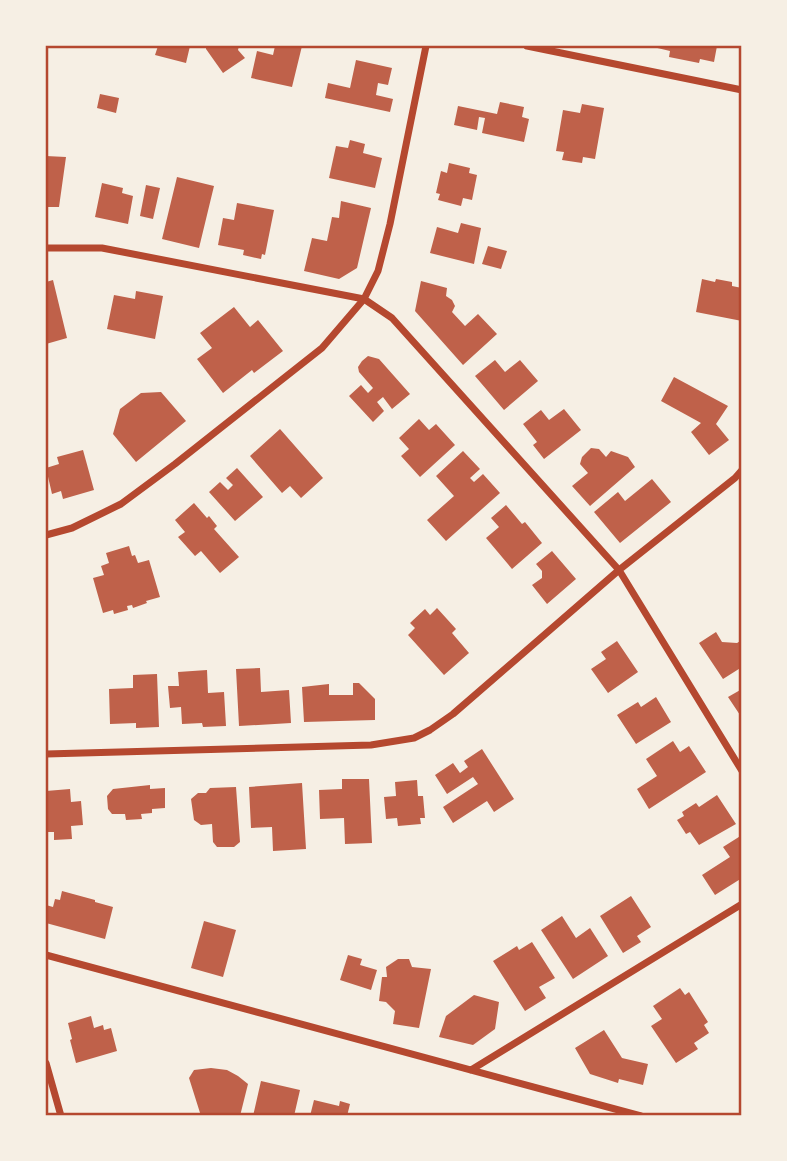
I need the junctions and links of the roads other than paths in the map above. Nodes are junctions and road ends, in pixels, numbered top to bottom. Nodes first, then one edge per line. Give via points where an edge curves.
1 (426, 46) edge
2 (527, 46) edge
3 (741, 90) edge
4 (46, 248) edge
5 (364, 299) junction
6 (741, 470) edge
7 (46, 536) edge
8 (619, 570) junction
9 (46, 754) edge
10 (741, 771) edge
11 (741, 904) edge
12 (46, 954) edge
13 (46, 1063) edge
14 (471, 1070) junction
15 (61, 1115) edge
16 (641, 1115) edge

1 - 5 street via 390,224 378,271
2 - 3 street
4 - 5 street via 102,248
5 - 7 street via 322,348 175,464 121,504
5 - 8 street via 392,318
6 - 8 street
8 - 9 street via 453,714 414,738 371,745
8 - 10 street
11 - 14 street
12 - 14 street
13 - 15 street
14 - 16 street

